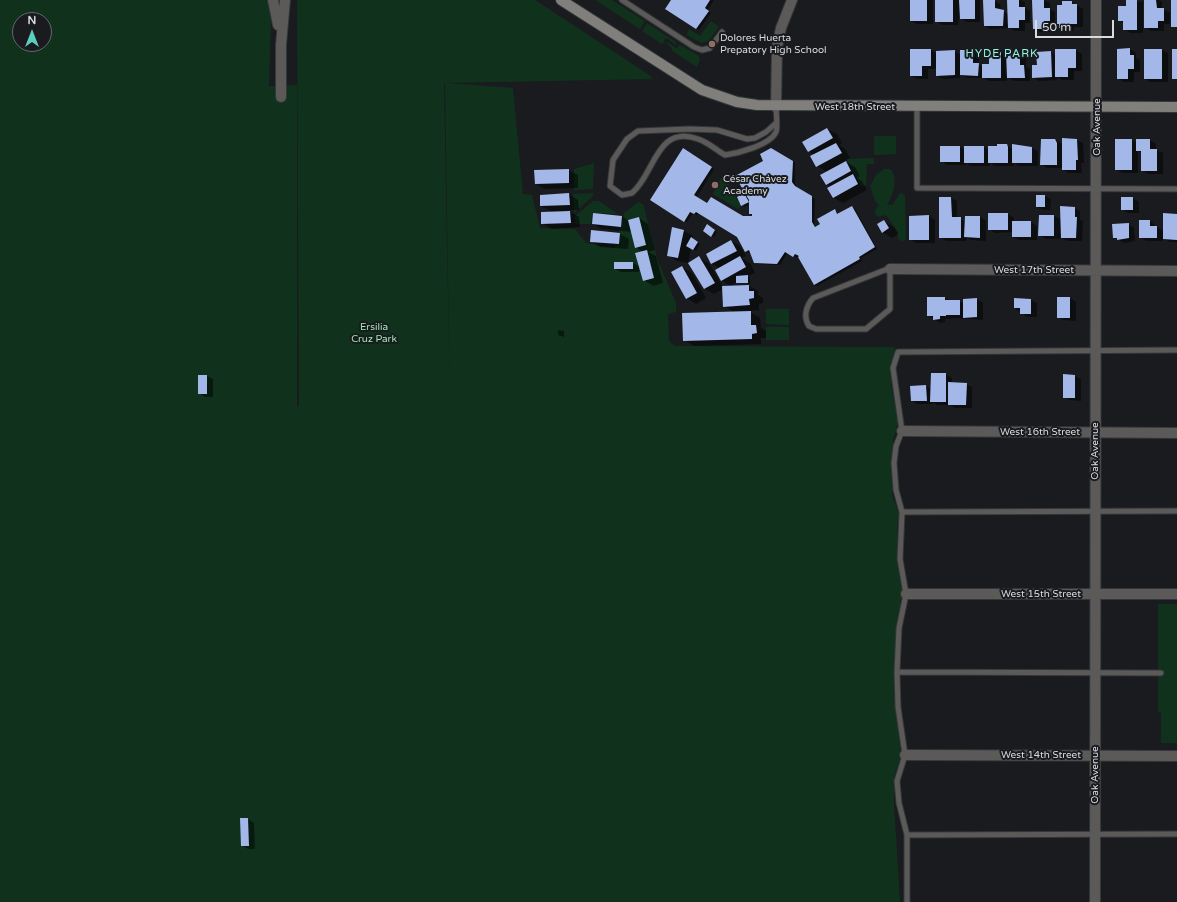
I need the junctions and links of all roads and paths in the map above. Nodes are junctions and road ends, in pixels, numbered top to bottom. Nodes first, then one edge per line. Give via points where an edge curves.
1 (273, 0) edge
2 (285, 0) edge
3 (561, 0) edge
4 (622, 0) edge
5 (792, 0) edge
6 (1096, 0) edge
7 (722, 32) dead end
8 (281, 45) junction
9 (281, 97) dead end
10 (776, 107) junction
11 (917, 107) junction
12 (1097, 107) junction
13 (1177, 107) edge
14 (776, 123) junction
15 (1096, 189) junction
16 (1177, 189) edge
17 (890, 269) junction
18 (1095, 270) junction
19 (1177, 271) edge
20 (1095, 350) junction
21 (1177, 350) edge
22 (902, 431) junction
23 (1095, 433) junction
24 (1177, 433) edge
25 (1095, 511) junction
26 (1177, 511) edge
27 (902, 512) junction
28 (906, 594) junction
29 (1095, 594) junction
30 (1177, 594) edge
31 (897, 672) junction
32 (1095, 672) junction
33 (1161, 673) dead end
34 (905, 755) junction
35 (1095, 755) junction
36 (1177, 756) edge
37 (1095, 833) junction
38 (1177, 834) edge
39 (907, 835) junction
40 (907, 902) edge
41 (1095, 902) edge

1 - 8 street
2 - 8 street
3 - 10 street, West 18th Street via 702,90 737,102
4 - 7 lane via 702,50 710,48
5 - 10 street via 777,47
6 - 12 street, Oak Avenue
8 - 9 street
10 - 11 street, West 18th Street
10 - 14 lane
11 - 12 street, West 18th Street
11 - 15 lane via 917,188
12 - 13 street, West 18th Street
12 - 15 street, Oak Avenue
14 - 14 lane via 766,132 747,139 727,132 706,130 638,131 627,139 613,160 610,186 622,195 632,192 664,145 674,138 700,139 723,154 728,154 751,149 771,138 777,129
15 - 16 lane
15 - 18 street, Oak Avenue
17 - 17 lane via 813,298 806,315 809,326 816,330 866,329 890,309
17 - 18 street, West 17th Street
18 - 19 street, West 17th Street
18 - 20 street, Oak Avenue
20 - 21 lane
20 - 22 lane via 898,352 893,368
20 - 23 street, Oak Avenue
22 - 23 street, West 16th Street
22 - 27 lane via 896,446 894,463 896,490
23 - 24 street, West 16th Street
23 - 25 street, Oak Avenue
25 - 26 lane
25 - 27 lane
25 - 29 street, Oak Avenue
27 - 28 lane via 900,559
28 - 29 street, West 15th Street
28 - 31 lane via 899,628
29 - 30 street, West 15th Street
29 - 32 street, Oak Avenue
31 - 32 lane
31 - 34 lane via 898,707
32 - 33 lane
32 - 35 street, Oak Avenue
34 - 35 street, West 14th Street
34 - 39 lane via 897,781 899,803
35 - 36 street, West 14th Street
35 - 37 street, Oak Avenue
37 - 38 lane
37 - 39 lane
37 - 41 street, Oak Avenue
39 - 40 lane

